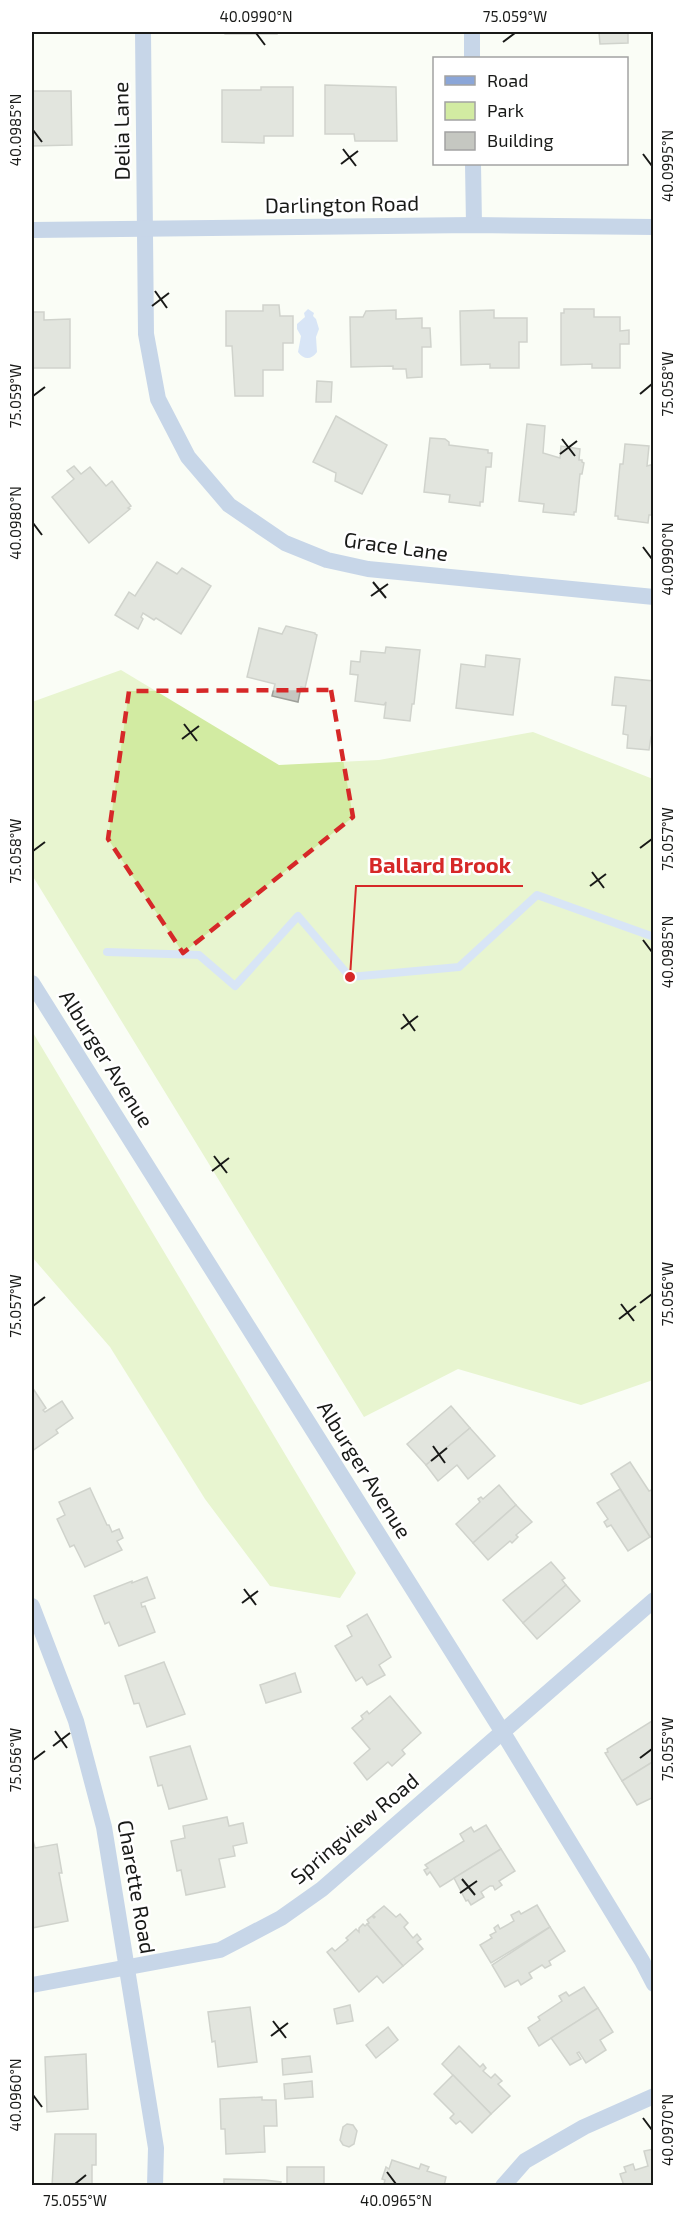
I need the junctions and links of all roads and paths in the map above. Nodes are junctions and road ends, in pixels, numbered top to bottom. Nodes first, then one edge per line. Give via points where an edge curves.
1 (144, 32) edge
2 (472, 32) edge
3 (472, 57) edge
4 (474, 165) edge
5 (474, 225) junction
6 (654, 227) edge
7 (32, 230) edge
8 (145, 231) junction
9 (654, 597) edge
10 (32, 983) edge
11 (654, 1600) edge
12 (32, 1606) edge
13 (502, 1731) junction
14 (128, 1968) junction
15 (654, 1984) edge
16 (32, 1985) edge
17 (654, 2096) edge
18 (154, 2186) edge
19 (503, 2186) edge

1 - 8 street, Delia Lane
2 - 3 street
4 - 5 street
5 - 6 street, Darlington Road
5 - 8 street, Darlington Road
7 - 8 street, Darlington Road
8 - 9 street, Grace Lane via 146,334 158,399 188,457 229,505 285,543 327,560 368,569
10 - 13 street, Alburger Avenue
11 - 13 street, Springview Road
12 - 14 street, Charette Road via 76,1721 104,1827
13 - 14 street, Springview Road via 322,1889 281,1918 220,1950
13 - 15 street, Alburger Avenue
14 - 16 street, Springview Road
14 - 18 street, Charette Road via 156,2148
17 - 19 street via 584,2127 525,2162

